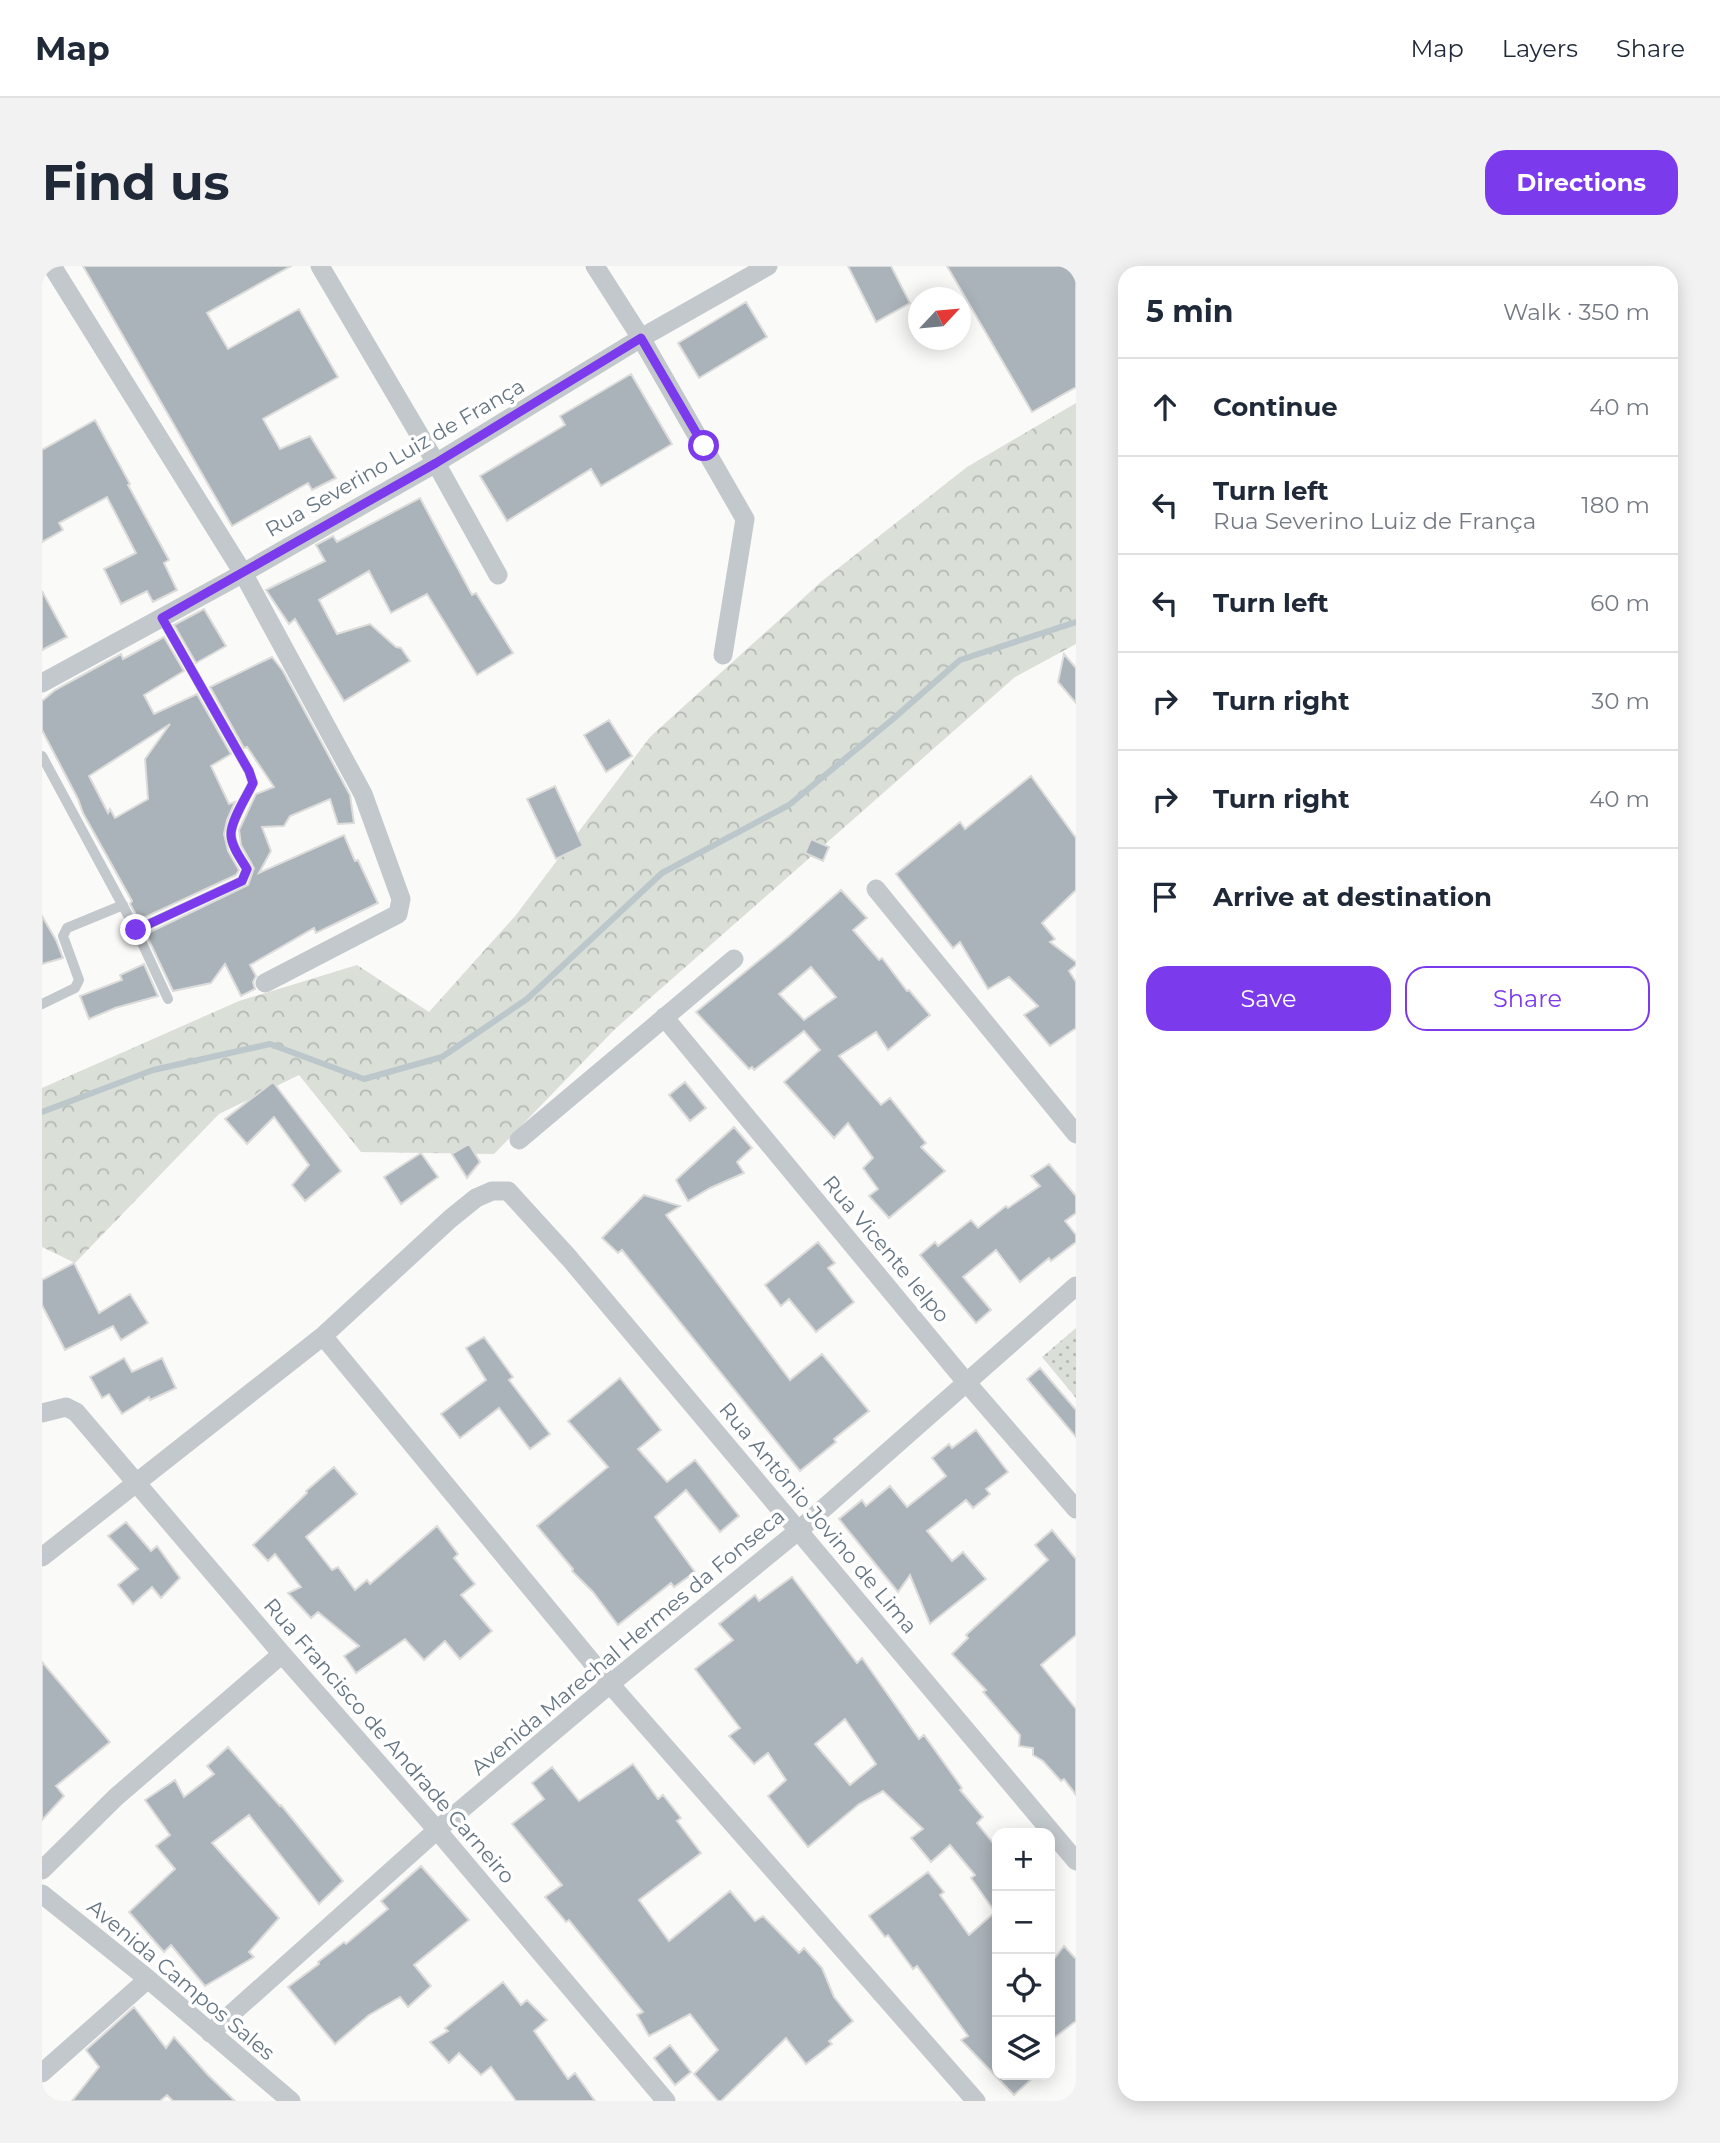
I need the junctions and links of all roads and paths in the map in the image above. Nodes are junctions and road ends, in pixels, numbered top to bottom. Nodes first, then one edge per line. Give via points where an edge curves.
1 (52, 266) edge
2 (320, 266) edge
3 (595, 266) edge
4 (768, 266) edge
5 (641, 338) junction
6 (436, 463) junction
7 (243, 573) junction
8 (498, 575) dead end
9 (162, 618) junction
10 (723, 655) dead end
11 (42, 683) edge
12 (42, 756) edge
13 (876, 889) dead end
14 (123, 905) junction
15 (136, 930) junction
16 (734, 959) dead end
17 (265, 983) dead end
18 (168, 999) dead end
19 (42, 1003) edge
20 (664, 1017) junction
21 (1076, 1133) edge
22 (519, 1140) dead end
23 (1076, 1286) edge
24 (323, 1336) junction
25 (966, 1382) junction
26 (42, 1413) edge
27 (137, 1482) junction
28 (1076, 1508) edge
29 (798, 1531) junction
30 (42, 1557) edge
31 (282, 1654) junction
32 (610, 1684) junction
33 (437, 1830) junction
34 (1076, 1861) edge
35 (42, 1870) edge
36 (42, 1894) edge
37 (148, 1979) junction
38 (210, 2033) junction
39 (42, 2073) edge
40 (290, 2101) edge
41 (666, 2101) edge
42 (976, 2101) edge

1 - 7 street
2 - 6 street
3 - 5 street
4 - 5 street, Rua Severino Luiz de França
5 - 6 street, Rua Severino Luiz de França
5 - 10 street via 745,519
6 - 7 street, Rua Severino Luiz de França
6 - 8 street
7 - 9 street, Rua Severino Luiz de França
7 - 17 street via 363,794 401,899 398,914
9 - 11 street, Rua Severino Luiz de França
9 - 15 lane via 249,771 253,783 231,835 247,869 242,881
12 - 14 lane
13 - 21 street
14 - 15 lane
14 - 19 lane via 67,928 63,936 78,985
15 - 18 lane
16 - 20 street
20 - 22 street
20 - 25 street, Rua Vicente Ielpo
23 - 25 street, Avenida Marechal Hermes da Fonseca
24 - 27 street
24 - 29 street, Rua Antônio Jovino de Lima via 476,1198 508,1191
24 - 32 street
25 - 28 street, Rua Vicente Ielpo
25 - 29 street, Avenida Marechal Hermes da Fonseca
26 - 27 street, Rua Francisco de Andrade Carneiro via 66,1407 76,1412
27 - 30 street
27 - 31 street, Rua Francisco de Andrade Carneiro
29 - 32 street, Avenida Marechal Hermes da Fonseca
29 - 34 street, Rua Antônio Jovino de Lima
31 - 33 street, Rua Francisco de Andrade Carneiro
31 - 35 street via 116,1797
32 - 33 street, Avenida Marechal Hermes da Fonseca
32 - 42 street
33 - 38 street, Avenida Marechal Hermes da Fonseca
33 - 41 street, Rua Francisco de Andrade Carneiro
36 - 37 street, Avenida Campos Sales
37 - 38 street, Avenida Campos Sales
37 - 39 street
38 - 40 street, Avenida Campos Sales

